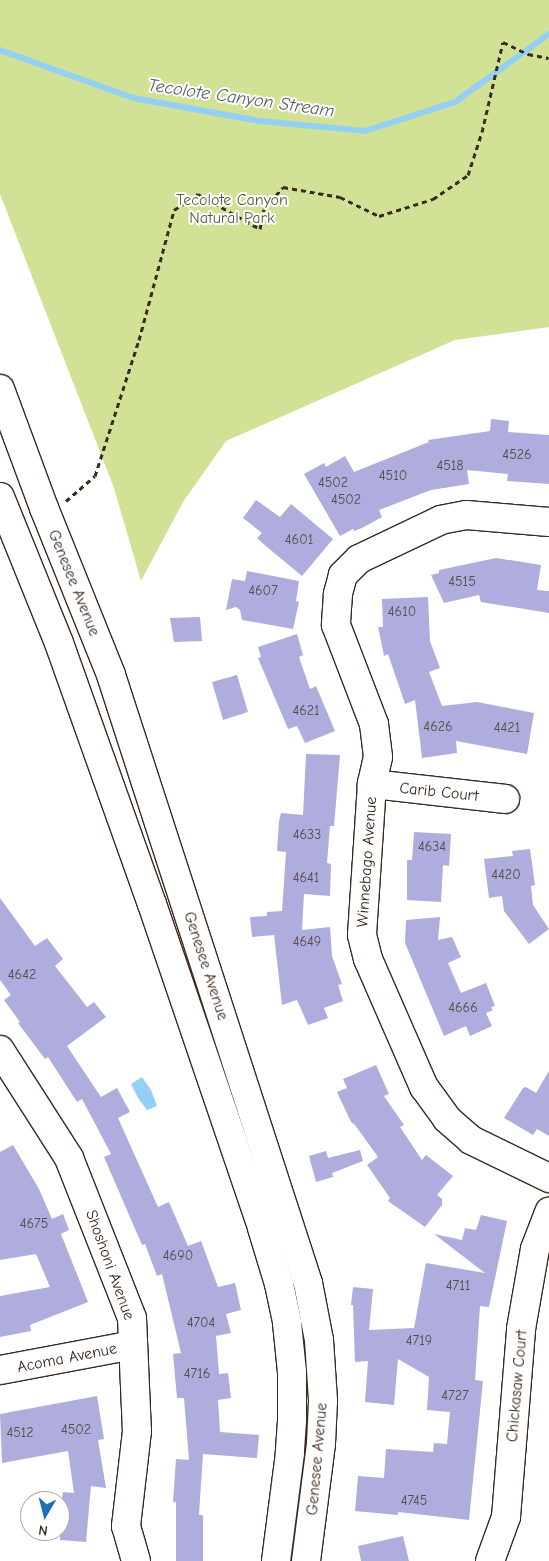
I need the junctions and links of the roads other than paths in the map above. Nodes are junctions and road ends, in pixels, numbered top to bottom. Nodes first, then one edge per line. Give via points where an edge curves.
1 (0, 389) edge
2 (7, 426) edge
3 (0, 497) edge
4 (549, 522) edge
5 (372, 784) junction
6 (505, 799) dead end
7 (0, 1050) edge
8 (549, 1178) edge
9 (549, 1212) edge
10 (133, 1345) junction
11 (0, 1370) edge
12 (136, 1561) edge
13 (276, 1561) edge
14 (306, 1561) edge
15 (490, 1561) edge

1 - 2 main road, Genesee Avenue
2 - 14 main road, Genesee Avenue via 111,674 308,1283 319,1340 323,1401 321,1444
3 - 13 main road, Genesee Avenue via 59,644 149,895 279,1284 292,1372 292,1421
4 - 5 main road, Winnebago Avenue via 466,515 441,520 359,559 343,575 336,625 374,724 378,757
5 - 6 main road, Carib Court
5 - 8 main road, Winnebago Avenue via 362,935 368,959 424,1087 447,1119 471,1140
7 - 10 main road, Shoshoni Avenue via 69,1158 132,1318
9 - 15 main road, Chickasaw Court via 534,1249 521,1329 506,1517
10 - 11 main road, Acoma Avenue
10 - 12 main road, Shoshoni Avenue via 137,1431 126,1526

